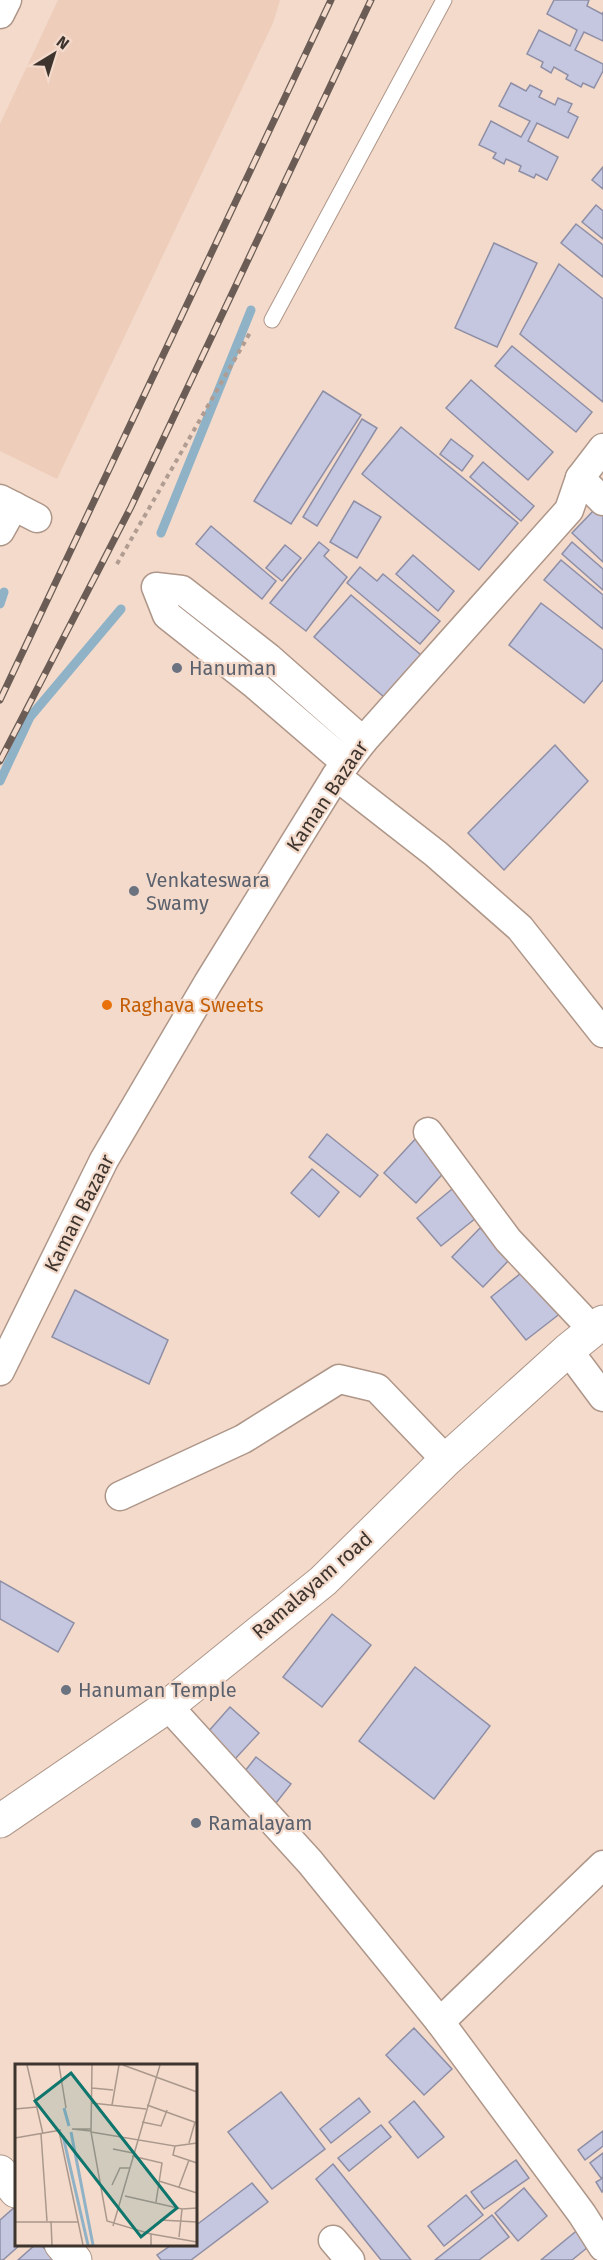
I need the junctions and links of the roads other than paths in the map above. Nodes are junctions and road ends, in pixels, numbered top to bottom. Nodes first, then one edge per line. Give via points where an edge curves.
1 (7, 0) edge
2 (444, 0) edge
3 (0, 14) edge
4 (272, 320) dead end
5 (603, 448) edge
6 (580, 478) junction
7 (603, 501) edge
8 (17, 508) edge
9 (0, 531) edge
10 (348, 760) junction
11 (603, 1032) edge
12 (428, 1132) dead end
13 (598, 1326) edge
14 (567, 1350) junction
15 (0, 1371) edge
16 (603, 1397) edge
17 (446, 1460) junction
18 (120, 1496) dead end
19 (168, 1706) junction
20 (0, 1821) edge
21 (603, 1865) edge
22 (440, 2022) junction
23 (0, 2172) edge
24 (15, 2191) edge
25 (62, 2245) edge
26 (603, 2247) edge
27 (75, 2260) edge

1 - 3 street
2 - 4 lane
5 - 6 street, Kaman Bazaar
6 - 7 street
6 - 10 street, Kaman Bazaar via 569,510
8 - 9 street
10 - 10 street via 166,615 156,587 182,590 269,658
10 - 11 street via 436,854 520,928
10 - 15 street, Kaman Bazaar via 208,983 104,1160
12 - 13 street via 508,1240
13 - 14 street, Ramalayam road
14 - 16 street
14 - 17 street, Ramalayam road
17 - 18 street via 377,1388 339,1379 243,1439
17 - 19 street, Ramalayam road via 323,1581
19 - 20 street, Ramalayam road
19 - 22 street via 310,1862
21 - 22 street
22 - 26 street
23 - 24 street
25 - 27 street

